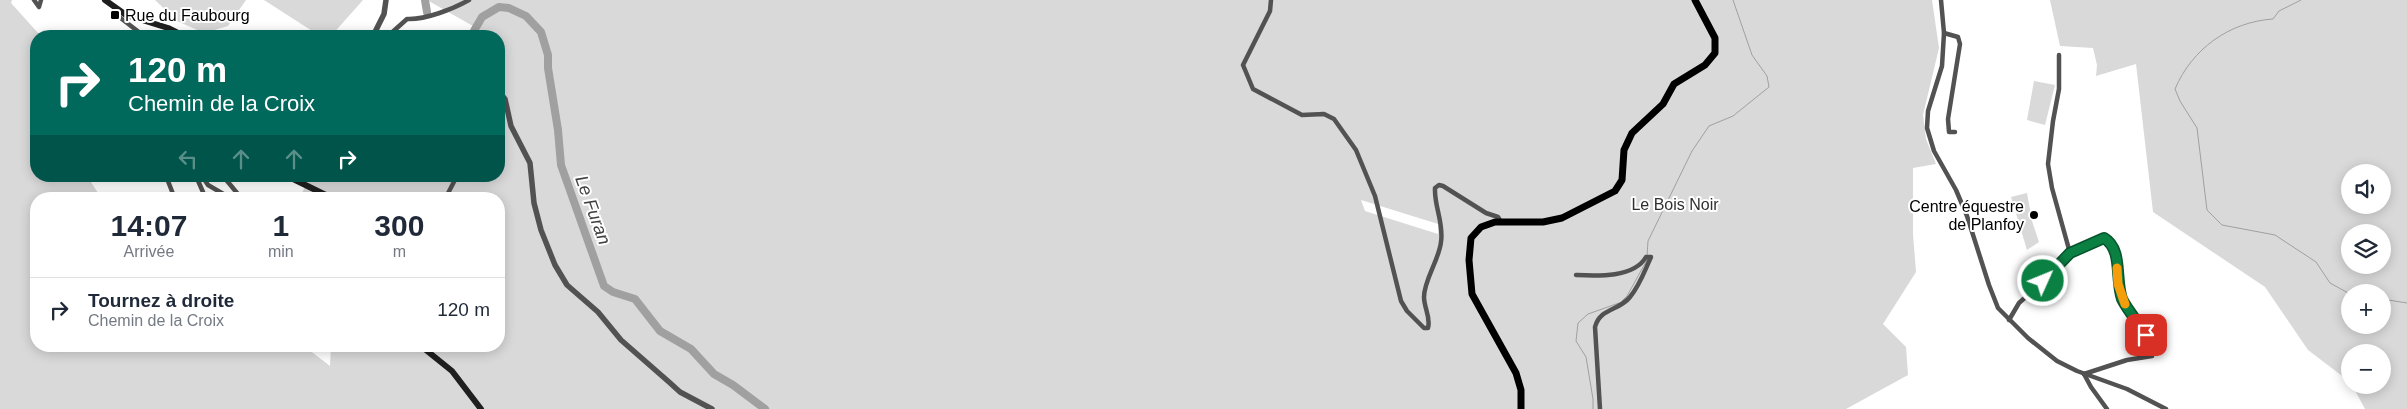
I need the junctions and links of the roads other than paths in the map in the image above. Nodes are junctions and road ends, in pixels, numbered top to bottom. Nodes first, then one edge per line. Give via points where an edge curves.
1 (34, 0) edge
2 (41, 0) edge
3 (105, 0) edge
4 (386, 0) edge
5 (469, 0) edge
6 (1270, 0) edge
7 (1695, 0) edge
8 (1941, 0) edge
9 (117, 10) junction
10 (136, 30) edge
11 (172, 30) edge
12 (376, 30) edge
13 (395, 30) edge
14 (1944, 33) junction
15 (2059, 55) dead end
16 (505, 99) edge
17 (1955, 132) dead end
18 (206, 182) edge
19 (228, 182) edge
20 (300, 182) edge
21 (220, 192) edge
22 (236, 192) edge
23 (320, 192) edge
24 (1501, 222) junction
25 (2070, 253) junction
26 (1576, 275) dead end
27 (2008, 320) junction
28 (428, 352) edge
29 (2084, 374) junction
30 (481, 409) edge
31 (712, 409) edge
32 (1521, 409) edge
33 (1600, 409) edge
34 (2107, 409) edge
35 (2166, 409) edge

1 - 2 street via 39,6
3 - 9 main road
4 - 12 street via 384,14
5 - 13 street via 436,15 407,19
6 - 24 street via 1270,12 1243,65 1253,88 1302,115 1324,114 1334,119 1356,150 1375,196 1402,301 1424,328 1428,328 1429,323 1425,288 1442,240 1435,188 1443,186 1498,217
7 - 24 main road via 1715,38 1715,53 1705,65 1674,84 1663,104 1632,134 1624,150 1622,180 1618,188 1562,218 1543,222
8 - 14 street
9 - 10 street via 118,16
9 - 11 main road
14 - 17 street via 1958,37 1960,44 1948,119 1949,132
14 - 27 street via 1942,66 1928,111 1927,128 1934,150 1968,216 1994,300
15 - 25 street via 2059,89 2048,164
16 - 31 street via 511,126 530,163 541,230 567,285 668,382
18 - 21 street
19 - 22 street
20 - 23 main road
24 - 32 main road via 1488,223 1474,233 1470,243 1471,287 1477,306 1516,373 1521,390
25 - 27 street via 2020,303
25 - 29 street via 2101,238 2112,242 2123,300 2146,335 2152,356 2127,360
26 - 33 street via 1596,276 1630,270 1648,257 1641,282 1630,297 1620,306 1603,313 1596,324
27 - 29 street via 2046,353
28 - 30 main road via 452,372
29 - 34 street
29 - 35 street via 2127,389

